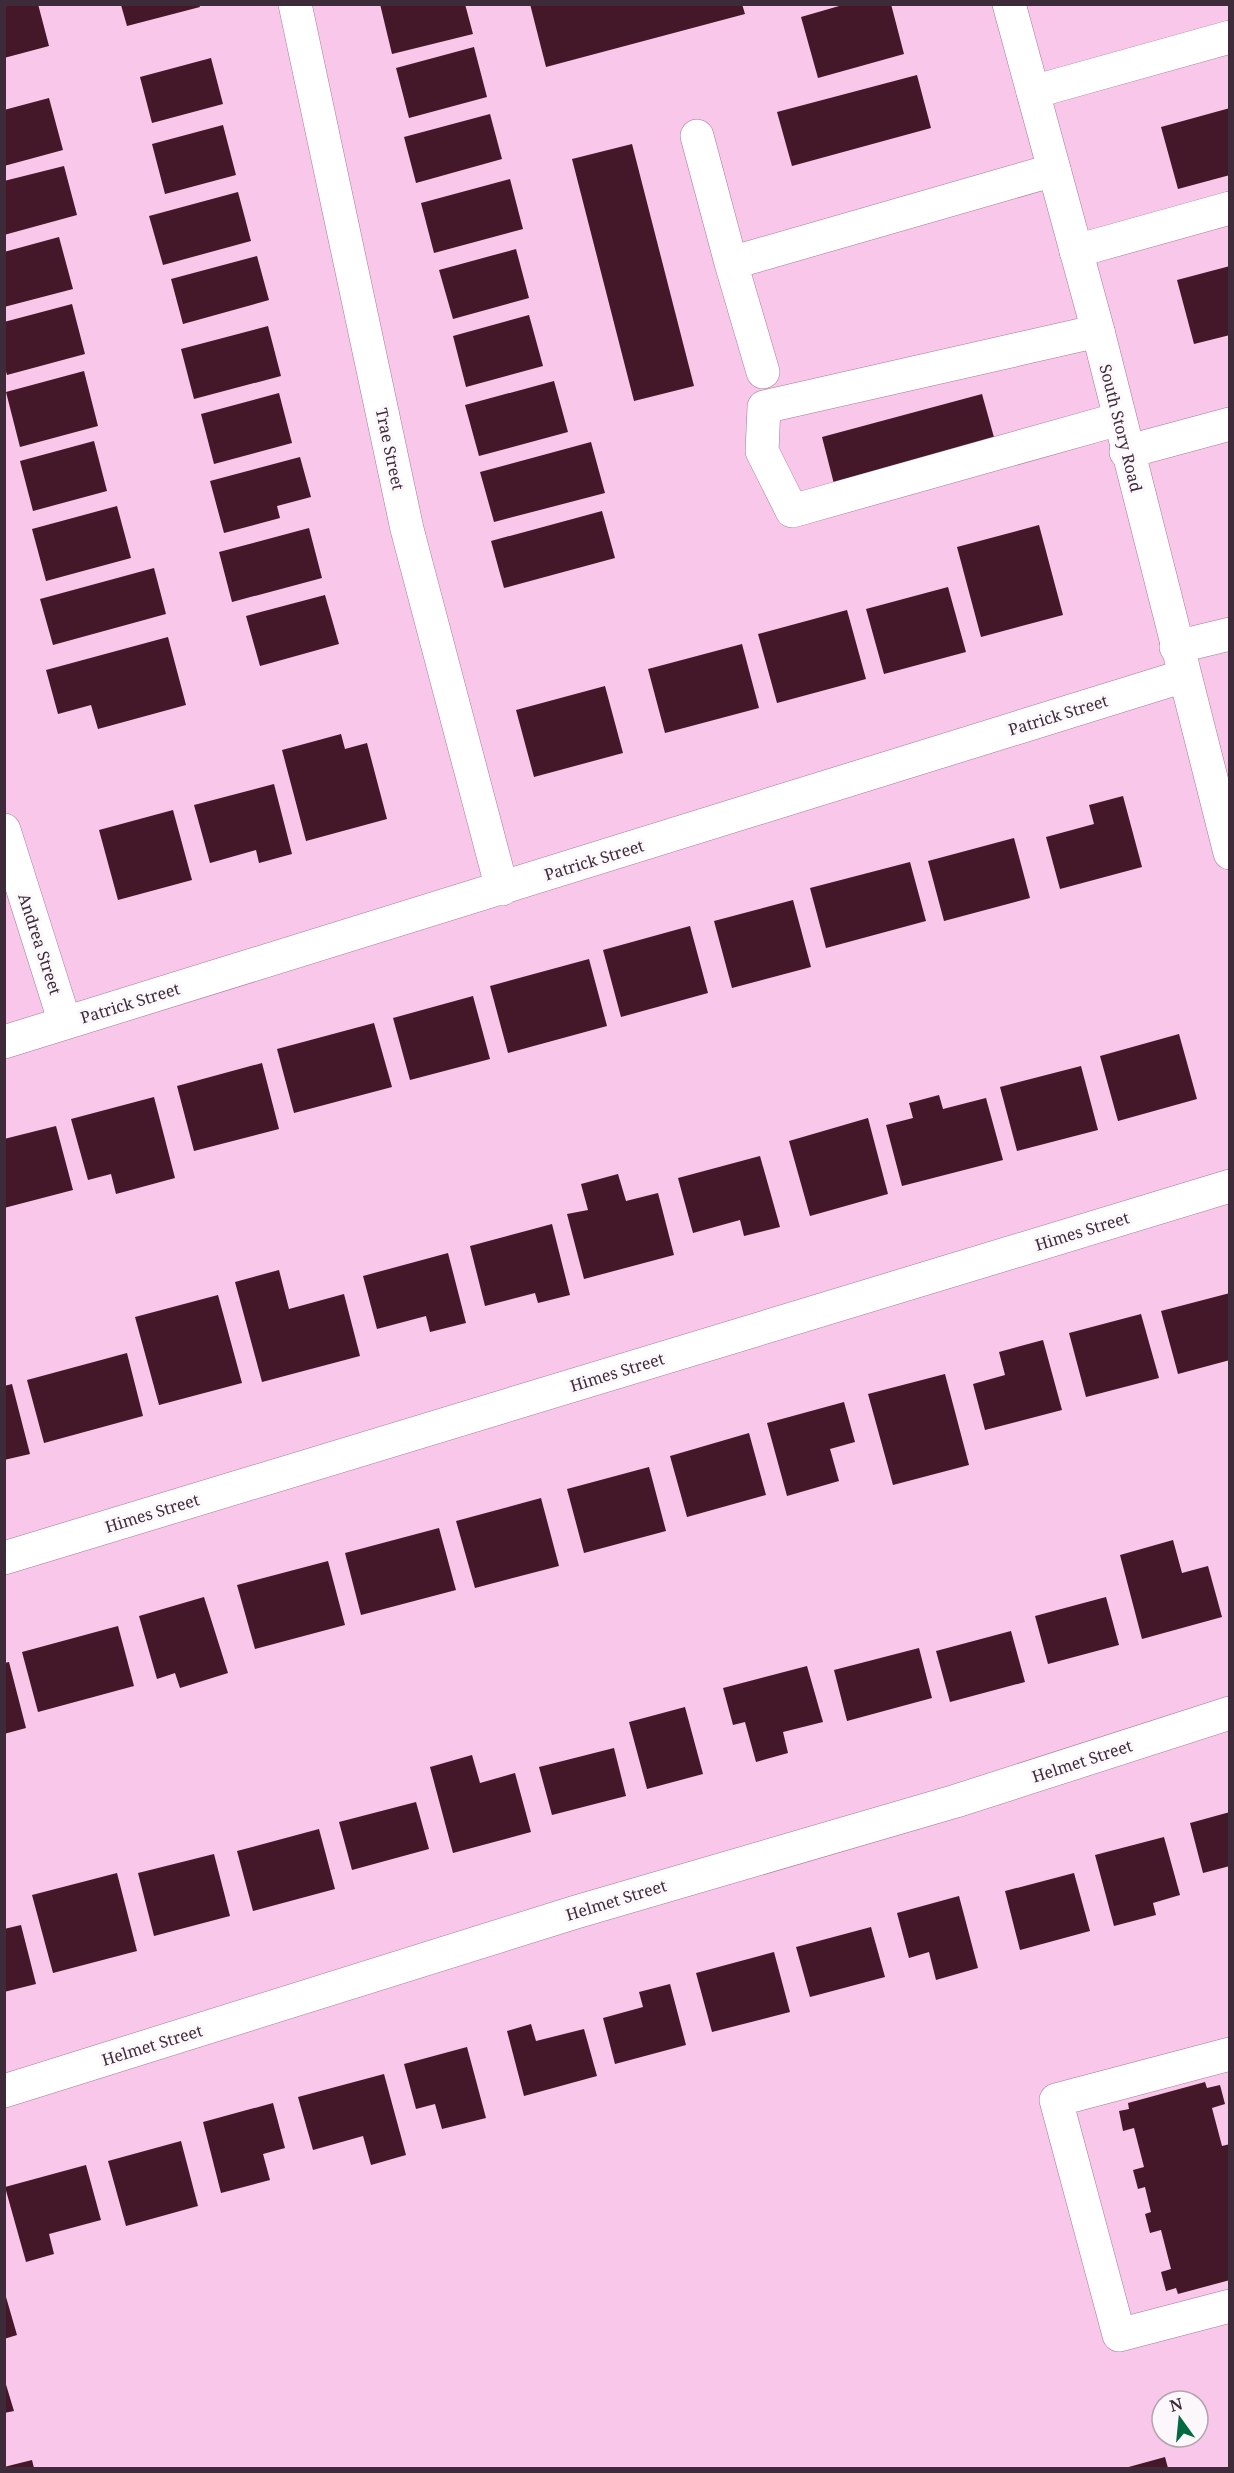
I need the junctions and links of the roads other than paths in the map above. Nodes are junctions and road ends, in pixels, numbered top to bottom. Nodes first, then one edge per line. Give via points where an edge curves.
1 (295, 4) edge
2 (1009, 4) edge
3 (1230, 37) edge
4 (1033, 92) junction
5 (697, 136) dead end
6 (1054, 170) junction
7 (1230, 208) edge
8 (1076, 251) junction
9 (731, 263) junction
10 (1098, 331) junction
11 (763, 372) dead end
12 (1119, 418) junction
13 (1230, 424) edge
14 (1126, 452) junction
15 (1230, 634) edge
16 (1180, 661) junction
17 (4, 830) edge
18 (1230, 853) edge
19 (502, 889) junction
20 (65, 1023) junction
21 (4, 1042) edge
22 (1230, 1186) edge
23 (4, 1558) edge
24 (1230, 1713) edge
25 (1230, 2054) edge
26 (4, 2091) edge
27 (1230, 2306) edge

1 - 19 street, Trae Street via 407,529
2 - 4 street, South Story Road
3 - 4 street
4 - 6 street, South Story Road
5 - 9 street
6 - 8 street, South Story Road
6 - 9 street
7 - 8 street
8 - 10 street, South Story Road
9 - 11 street
10 - 12 street, South Story Road
10 - 12 street via 764,407 762,450 792,511
12 - 14 street, South Story Road
13 - 14 street
14 - 16 street, South Story Road
15 - 16 street, Patrick Street
16 - 18 street, South Story Road
16 - 19 street, Patrick Street
17 - 20 street, Andrea Street
19 - 20 street, Patrick Street
20 - 21 street, Patrick Street
22 - 23 street, Himes Street
24 - 26 street, Helmet Street via 956,1801 576,1912
25 - 27 street via 1056,2100 1119,2335

